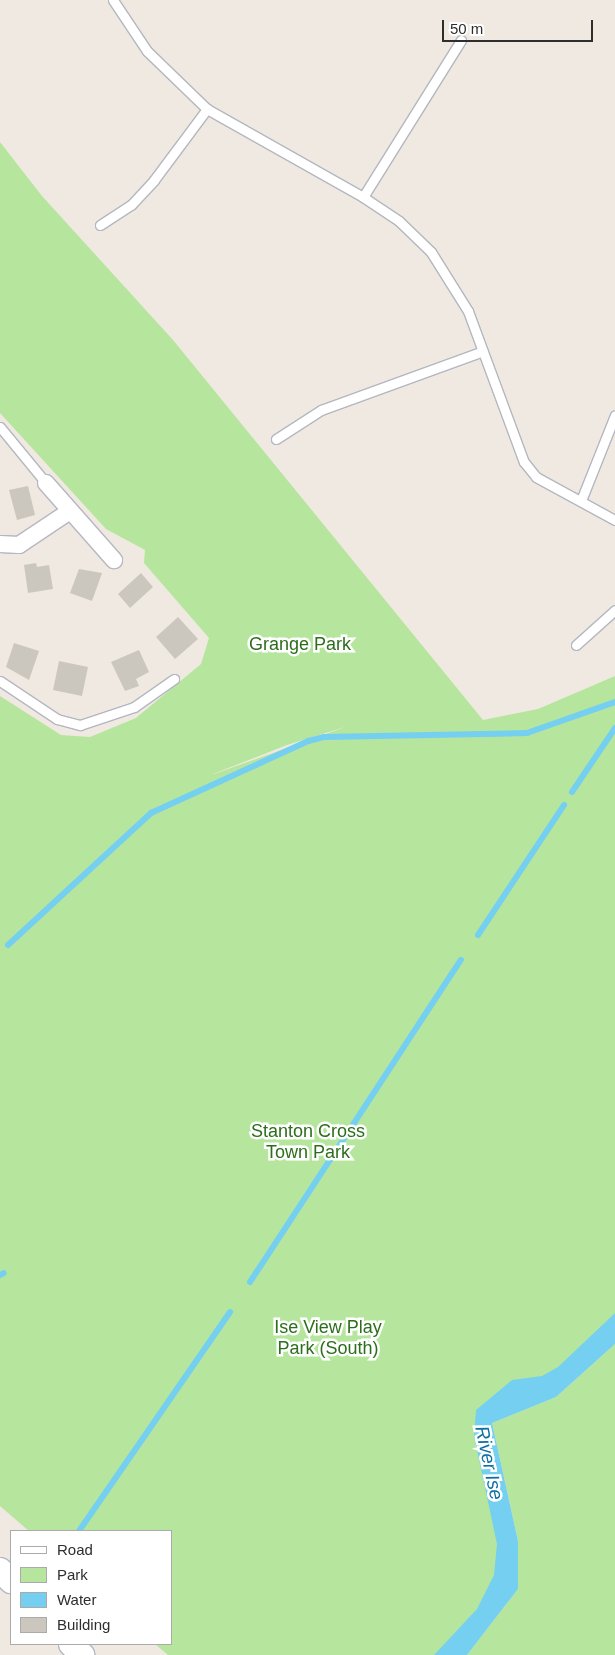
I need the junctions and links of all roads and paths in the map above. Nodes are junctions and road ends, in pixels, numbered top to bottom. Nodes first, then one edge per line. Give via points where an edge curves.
1 (113, 0) edge
2 (461, 40) dead end
3 (207, 109) junction
4 (363, 197) junction
5 (100, 225) dead end
6 (483, 351) junction
7 (615, 415) edge
8 (0, 428) edge
9 (276, 438) dead end
10 (46, 483) joint
11 (582, 498) junction
12 (70, 510) junction
13 (615, 520) edge
14 (0, 544) edge
15 (114, 560) dead end
16 (615, 610) edge
17 (576, 645) dead end
18 (174, 679) dead end
19 (0, 681) edge
20 (0, 1570) edge
21 (10, 1580) edge
22 (72, 1645) edge
23 (82, 1655) edge

1 - 3 lane via 147,51
2 - 4 lane
3 - 4 lane
3 - 5 lane via 132,205
4 - 6 lane via 399,221 431,252 468,312
6 - 9 lane via 321,410
6 - 11 lane via 524,462 536,477
7 - 11 lane
8 - 10 lane
10 - 12 street
11 - 13 lane
12 - 14 street via 19,545
12 - 15 street
16 - 17 lane
18 - 19 lane via 134,707 80,725 57,719
20 - 21 main road
22 - 23 main road

